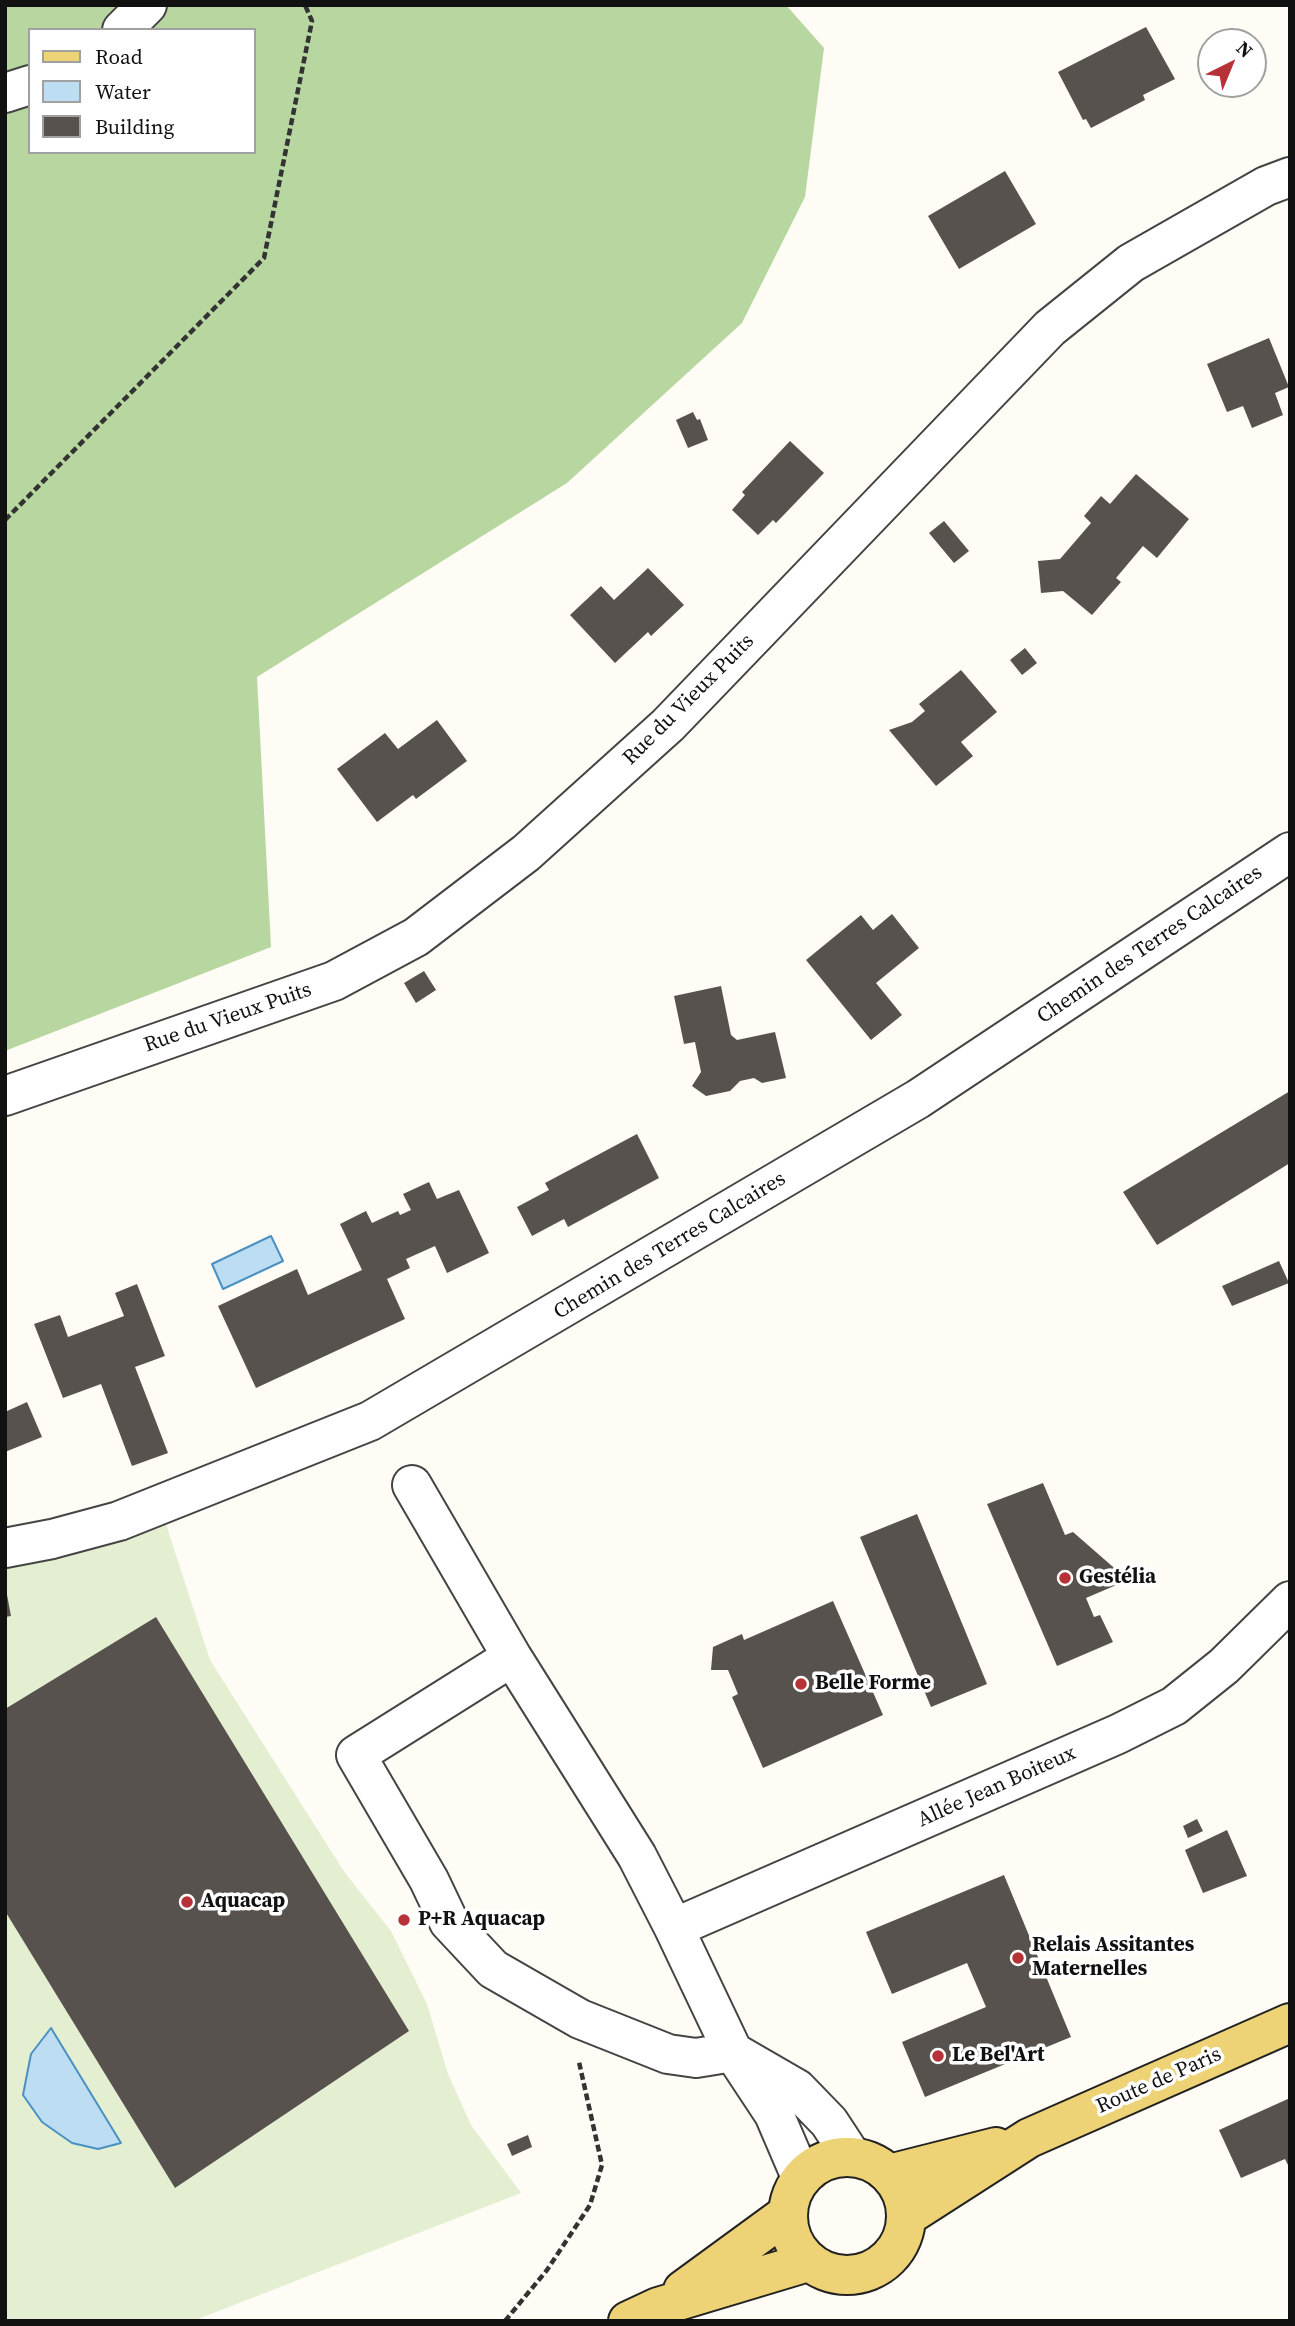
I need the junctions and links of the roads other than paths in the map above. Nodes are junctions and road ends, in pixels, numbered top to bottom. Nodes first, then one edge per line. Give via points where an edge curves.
1 (147, 5) edge
2 (124, 28) edge
3 (28, 86) edge
4 (5, 93) edge
5 (1290, 177) edge
6 (1290, 852) edge
7 (5, 1096) edge
8 (412, 1485) dead end
9 (5, 1548) edge
10 (1290, 1601) edge
11 (512, 1657) junction
12 (674, 1928) junction
13 (1290, 2023) edge
14 (733, 2052) junction
15 (1029, 2138) junction
16 (852, 2157) junction
17 (889, 2174) junction
18 (802, 2177) junction
19 (787, 2214) junction
20 (906, 2217) junction
21 (808, 2262) junction
22 (643, 2314) edge

1 - 2 street
3 - 4 street
5 - 7 street, Rue du Vieux Puits via 1266,186 1131,263 1050,328 668,725 526,853 416,937 334,981
6 - 9 street, Chemin des Terres Calcaires via 918,1099 370,1421 119,1521
8 - 11 street
10 - 12 street, Allée Jean Boiteux via 1224,1666 1174,1706
11 - 12 street via 637,1856
11 - 14 street via 356,1755 449,1922 493,1969 580,2019 668,2054 696,2059
12 - 14 street
13 - 15 main road, Route de Paris
14 - 16 street via 797,2088 830,2122
14 - 18 street via 774,2114
15 - 17 main road, Route de Paris
15 - 20 main road, Route de Paris
16 - 17 main road via 872,2162
16 - 18 main road via 816,2165
17 - 20 main road via 901,2194
18 - 19 main road via 791,2194
19 - 21 main road via 795,2246
19 - 22 main road
20 - 21 main road via 894,2253 880,2266 843,2276
21 - 22 main road

